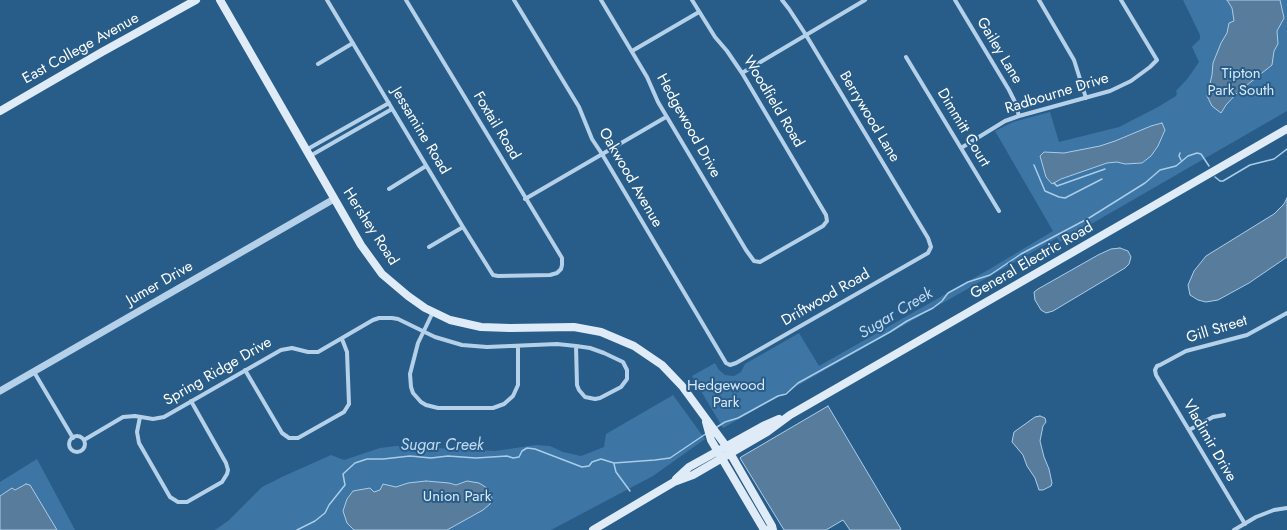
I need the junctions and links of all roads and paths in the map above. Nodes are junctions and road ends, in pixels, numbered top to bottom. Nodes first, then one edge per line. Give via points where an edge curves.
1 (196, 0) edge
2 (220, 0) edge
3 (327, 0) edge
4 (406, 0) edge
5 (514, 0) edge
6 (601, 0) edge
7 (692, 0) edge
8 (782, 0) edge
9 (865, 0) edge
10 (955, 0) edge
11 (1039, 0) edge
12 (1121, 0) edge
13 (699, 12) junction
14 (806, 35) junction
15 (353, 44) junction
16 (632, 51) junction
17 (906, 58) dead end
18 (318, 64) dead end
19 (742, 73) junction
20 (1086, 98) junction
21 (389, 103) junction
22 (392, 109) junction
23 (0, 111) edge
24 (1020, 116) junction
25 (666, 117) junction
26 (1287, 129) edge
27 (342, 130) junction
28 (345, 136) junction
29 (960, 148) junction
30 (308, 153) junction
31 (602, 154) junction
32 (426, 166) junction
33 (389, 189) dead end
34 (334, 198) junction
35 (525, 199) junction
36 (999, 212) dead end
37 (463, 227) junction
38 (429, 247) dead end
39 (931, 248) joint
40 (755, 262) joint
41 (493, 275) joint
42 (433, 312) junction
43 (1287, 313) edge
44 (423, 332) junction
45 (342, 338) junction
46 (518, 346) junction
47 (576, 346) junction
48 (730, 364) joint
49 (246, 370) junction
50 (1155, 370) joint
51 (34, 372) junction
52 (0, 391) edge
53 (191, 402) junction
54 (790, 415) junction
55 (1224, 415) dead end
56 (704, 416) junction
57 (140, 417) junction
58 (1189, 430) junction
59 (73, 438) junction
60 (84, 440) junction
61 (726, 446) junction
62 (718, 450) junction
63 (730, 453) junction
64 (722, 458) junction
65 (674, 482) junction
66 (1287, 508) edge
67 (1245, 524) junction
68 (593, 530) edge
69 (766, 530) edge
70 (773, 530) edge
71 (1234, 530) edge

1 - 23 main road, East College Avenue
2 - 30 main road, Hershey Road
3 - 15 street, Jessamine Road
4 - 35 street, Foxtail Road
5 - 31 street, Oakwood Avenue via 579,107 592,139
6 - 16 street, Hedgewood Drive
7 - 13 street, Woodfield Road
8 - 14 street, Berrywood Lane
9 - 14 street
10 - 24 street, Gailey Lane via 1009,90
11 - 20 street via 1074,60
12 - 20 street, Radbourne Drive via 1157,60 1131,81
13 - 16 street
13 - 19 street, Woodfield Road via 714,37
14 - 19 street
14 - 39 street, Berrywood Lane via 928,238
15 - 18 street
15 - 21 street, Jessamine Road
16 - 25 street, Hedgewood Drive
17 - 29 street, Dimmitt Court
19 - 40 street, Woodfield Road via 827,220 823,226 762,261
20 - 24 street, Radbourne Drive
21 - 22 street, Jessamine Road
21 - 27 street
22 - 28 street
22 - 32 street, Jessamine Road
24 - 29 street, Radbourne Drive via 1005,121
25 - 31 street
25 - 40 street, Hedgewood Drive
26 - 54 main road, General Electric Road
27 - 28 street
27 - 30 street
28 - 30 street
29 - 36 street, Dimmitt Court
30 - 34 main road, Hershey Road
31 - 35 street
31 - 48 street, Oakwood Avenue via 726,363
32 - 33 street
32 - 37 street, Jessamine Road
34 - 42 main road, Hershey Road via 361,245 382,274 408,296
34 - 51 street, Jumer Drive
35 - 41 street, Foxtail Road via 562,258 561,269 550,275
37 - 38 street
37 - 41 street, Jessamine Road
39 - 48 street, Driftwood Road via 928,253 736,364
42 - 44 street
42 - 56 main road, Hershey Road via 450,320 481,326 574,327 601,332 634,346 662,365 682,386
43 - 50 street, Gill Street via 1246,335 1186,351 1157,366
44 - 45 street, Spring Ridge Drive via 398,319 385,318 373,320
44 - 46 street, Spring Ridge Drive via 462,345
44 - 46 street via 418,343 410,381 417,398 432,408 493,408 509,401 518,385
45 - 49 street, Spring Ridge Drive via 318,352 292,348 281,350
45 - 49 street via 347,352 349,404 344,412 298,438 289,438 282,433
46 - 47 street, Spring Ridge Drive
47 - 47 street, Spring Ridge Drive via 578,385 582,394 590,398 600,398 624,384 627,370 623,362 604,353
49 - 53 street, Spring Ridge Drive
50 - 58 street, Vladimir Drive
51 - 52 street, Jumer Drive
51 - 59 street
53 - 57 street, Spring Ridge Drive via 159,419
53 - 57 street via 228,470 222,482 187,502 178,502 170,497 139,443 137,432
54 - 61 main road, General Electric Road
54 - 63 main road, General Electric Road via 767,432
55 - 58 street via 1213,417
56 - 61 main road, Hershey Road
56 - 62 main road, Hershey Road
57 - 60 street, Spring Ridge Drive via 123,418
58 - 67 street, Vladimir Drive
59 - 60 street
59 - 60 street via 69,445 71,450 76,452 84,448
61 - 62 main road, General Electric Road
61 - 63 main road, Hershey Road
62 - 64 main road, Hershey Road
62 - 65 main road, General Electric Road via 689,467
63 - 64 main road, General Electric Road
63 - 70 main road, Hershey Road
64 - 65 main road, General Electric Road via 693,475
64 - 69 main road, Hershey Road
65 - 68 main road, General Electric Road
66 - 67 street via 1274,510
67 - 71 street

